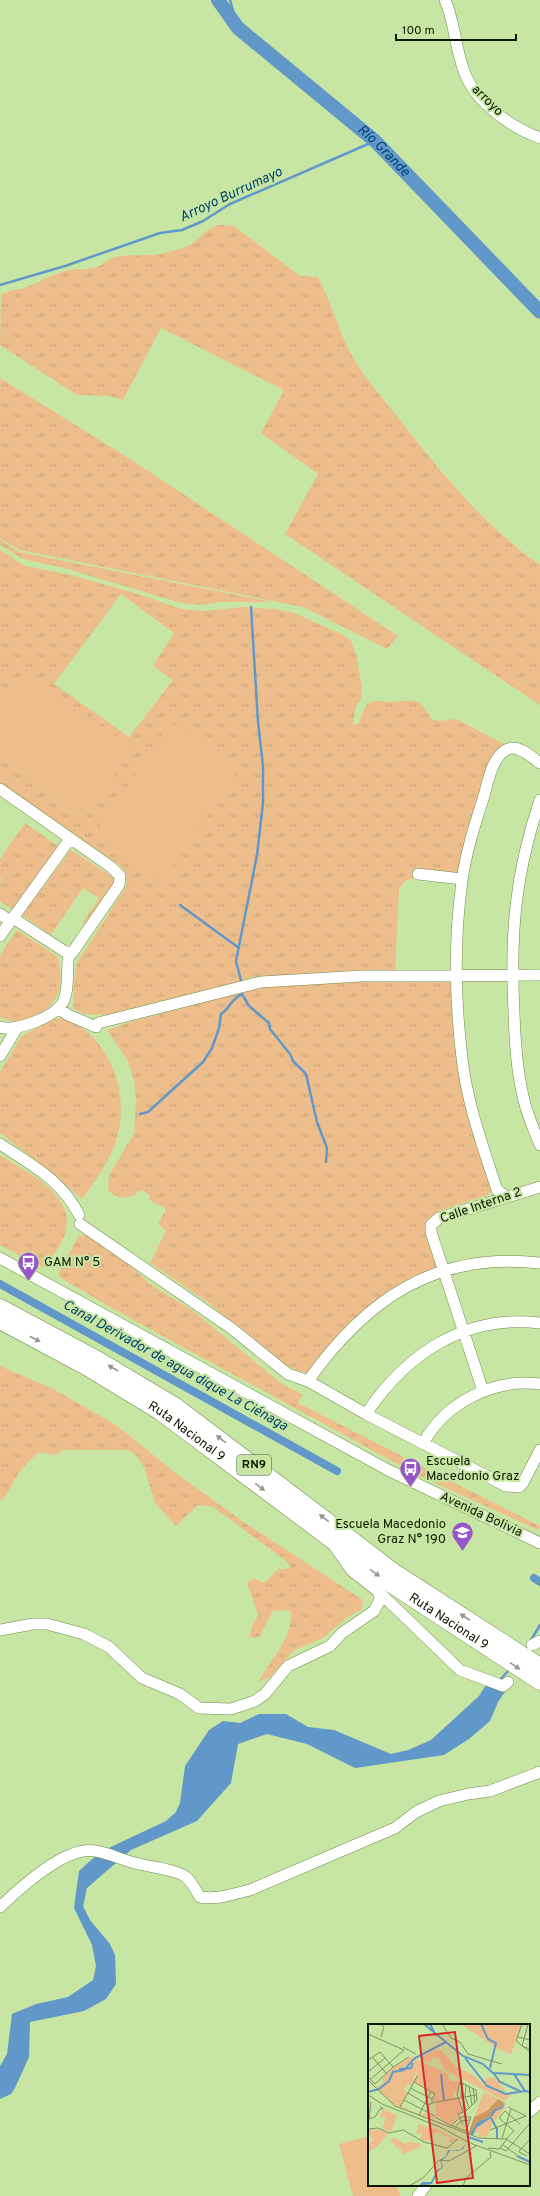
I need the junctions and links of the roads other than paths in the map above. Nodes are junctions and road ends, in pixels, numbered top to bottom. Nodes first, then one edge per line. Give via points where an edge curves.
1 (445, 0) edge
2 (540, 138) edge
3 (540, 763) edge
4 (0, 789) edge
5 (540, 800) edge
6 (70, 839) junction
7 (418, 874) dead end
8 (462, 879) junction
9 (0, 914) edge
10 (12, 919) junction
11 (0, 936) edge
12 (68, 953) junction
13 (458, 975) junction
14 (512, 975) junction
15 (540, 975) edge
16 (58, 1008) junction
17 (0, 1027) edge
18 (17, 1028) junction
19 (0, 1056) edge
20 (0, 1144) edge
21 (540, 1145) edge
22 (540, 1187) edge
23 (506, 1196) junction
24 (0, 1258) edge
25 (540, 1262) edge
26 (443, 1272) junction
27 (0, 1307) edge
28 (0, 1321) edge
29 (540, 1323) edge
30 (463, 1332) junction
31 (308, 1382) junction
32 (540, 1384) edge
33 (482, 1391) junction
34 (366, 1414) junction
35 (424, 1442) junction
36 (540, 1450) edge
37 (330, 1540) junction
38 (540, 1543) edge
39 (379, 1592) junction
40 (0, 1630) edge
41 (494, 1644) junction
42 (540, 1666) edge
43 (508, 1682) dead end
44 (540, 1682) edge
45 (540, 1772) edge
46 (0, 1907) edge
47 (540, 2102) edge
48 (530, 2111) edge
49 (425, 2186) edge
50 (418, 2196) edge

1 - 2 street, arroyo via 467,81 490,107 518,128
3 - 8 street via 518,748 510,748 499,756 471,837
4 - 6 street
5 - 14 street via 517,887 512,931
6 - 10 street
6 - 12 street via 111,866 120,876 119,885 75,950
7 - 8 street
8 - 13 street via 457,928
9 - 10 street
10 - 11 street
10 - 12 street
12 - 16 street via 66,987 63,1002
13 - 14 street
13 - 16 street via 362,976 261,982 98,1023 96,1027
13 - 23 street via 459,1029 467,1090 497,1190
14 - 15 street
14 - 21 street via 519,1076 526,1108
16 - 18 street via 34,1022
17 - 18 street via 8,1030
18 - 19 street
20 - 31 street via 52,1179 67,1193 80,1219 232,1328 288,1374
22 - 23 street, Calle Interna 2
23 - 26 street, Calle Interna 2 via 439,1218 431,1224
24 - 38 street, Avenida Bolivia via 388,1470
25 - 26 street via 477,1263
26 - 30 street
26 - 31 street via 407,1287 368,1313 336,1344
41 -> 27 highway, Ruta Nacional 9 / RN9 via 396,1574 176,1406 99,1360
28 -> 37 highway, Ruta Nacional 9 / RN9 via 86,1367 160,1412
29 - 30 street via 504,1322
30 - 33 street
30 - 34 street via 432,1347 407,1365 384,1389
31 - 34 street
32 - 33 street via 510,1384
33 - 35 street via 449,1412
34 - 35 street
35 - 36 street via 514,1488 523,1483
37 - 39 street via 352,1571
37 -> 41 highway, Ruta Nacional 9 / RN9 via 390,1584
39 - 40 street via 380,1600 374,1611 342,1633 330,1646 288,1666 265,1694 255,1701 231,1709 199,1708 177,1693 142,1678 109,1647 84,1634 47,1624
39 - 43 street via 460,1670 503,1686
41 - 42 highway, Ruta Nacional 9 / RN9
41 -> 44 highway, Ruta Nacional 9 / RN9
45 - 46 street via 490,1791 439,1801 416,1812 395,1828 362,1844 236,1894 212,1899 200,1897 186,1877 176,1872 120,1860 94,1850 79,1853 47,1868 29,1879
47 - 48 street
49 - 50 street

